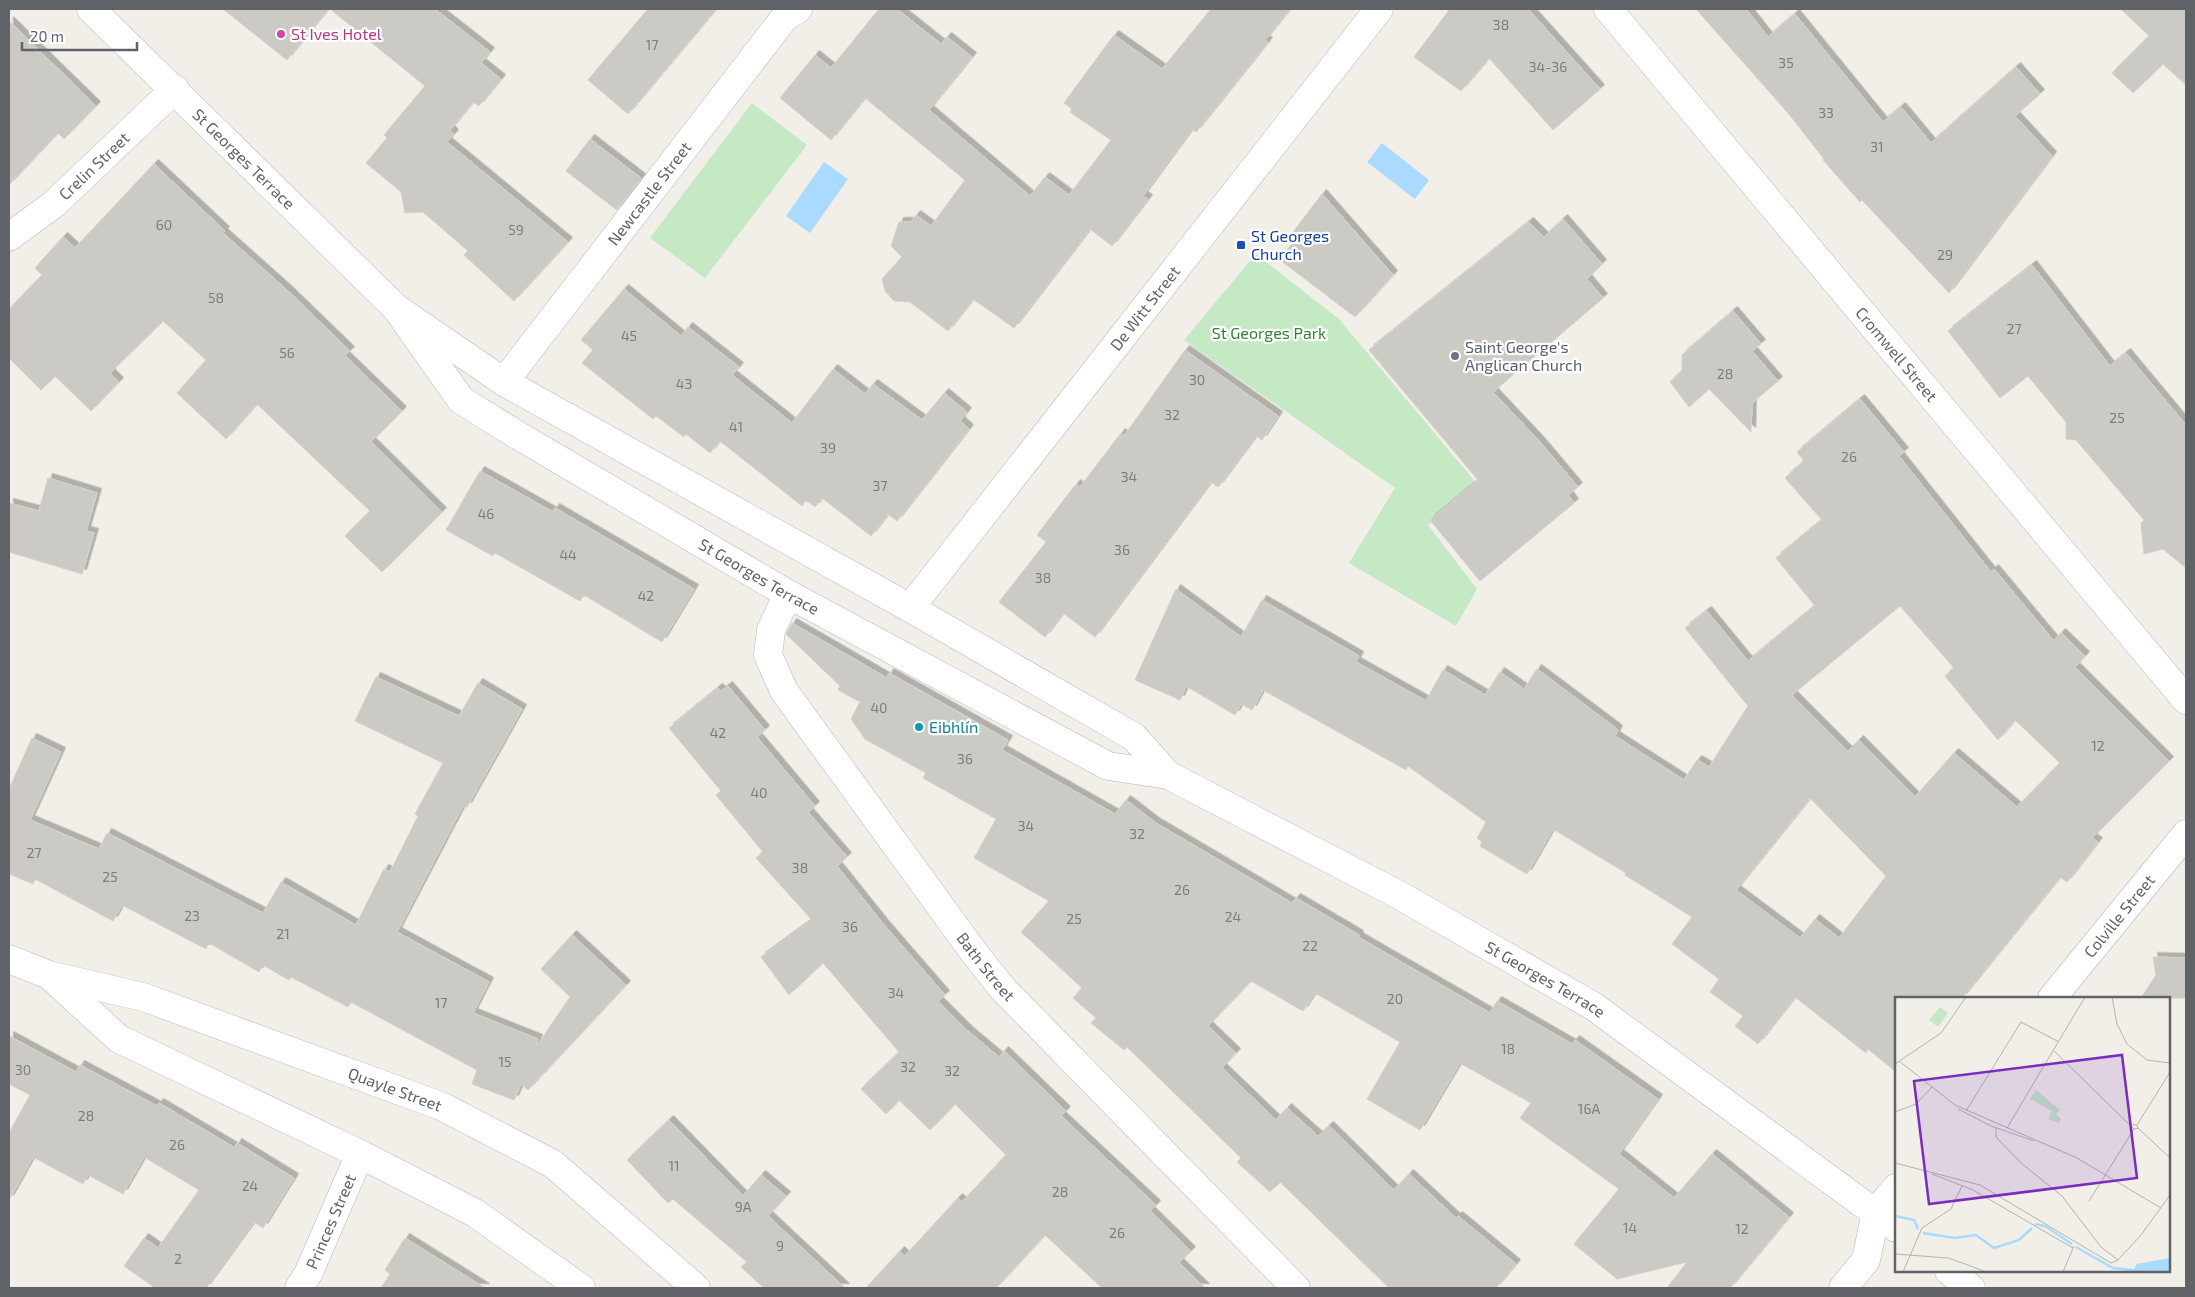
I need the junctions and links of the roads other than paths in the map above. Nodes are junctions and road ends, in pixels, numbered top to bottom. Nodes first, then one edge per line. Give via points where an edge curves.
1 (91, 9) edge
2 (798, 9) edge
3 (1380, 9) edge
4 (1608, 9) edge
5 (175, 89) junction
6 (9, 237) edge
7 (396, 308) junction
8 (504, 382) junction
9 (788, 594) junction
10 (910, 608) junction
11 (2186, 700) edge
12 (1168, 775) junction
13 (2186, 834) edge
14 (9, 959) edge
15 (49, 975) junction
16 (2053, 997) edge
17 (360, 1154) junction
18 (1895, 1191) edge
19 (1886, 1220) edge
20 (1950, 1272) edge
21 (299, 1288) edge
22 (582, 1288) edge
23 (696, 1288) edge
24 (1296, 1288) edge
25 (1843, 1288) edge
26 (1971, 1288) edge

1 - 5 street, St Georges Terrace
2 - 8 street, Newcastle Street via 785,18
3 - 10 street, De Witt Street
4 - 11 street, Cromwell Street
5 - 6 street, Crelin Street via 54,204
5 - 7 street, St Georges Terrace
7 - 8 street, St Georges Terrace
7 - 9 street, St Georges Terrace via 461,400
8 - 10 street, St Georges Terrace
9 - 12 street, St Georges Terrace via 1108,766
9 - 24 street, Bath Street via 771,630 768,655 784,691 975,954 1003,988
10 - 12 street, St Georges Terrace via 1134,737
12 - 19 street, St Georges Terrace via 1399,895 1593,1006
13 - 16 street, Colville Street
14 - 15 street, Quayle Street
15 - 17 street, Quayle Street via 119,1039
15 - 23 street, Quayle Street via 143,997 441,1106 553,1164
17 - 21 street, Princes Street
17 - 22 street, Quayle Street via 475,1213
18 - 19 street
19 - 25 street via 1866,1260
20 - 26 street

